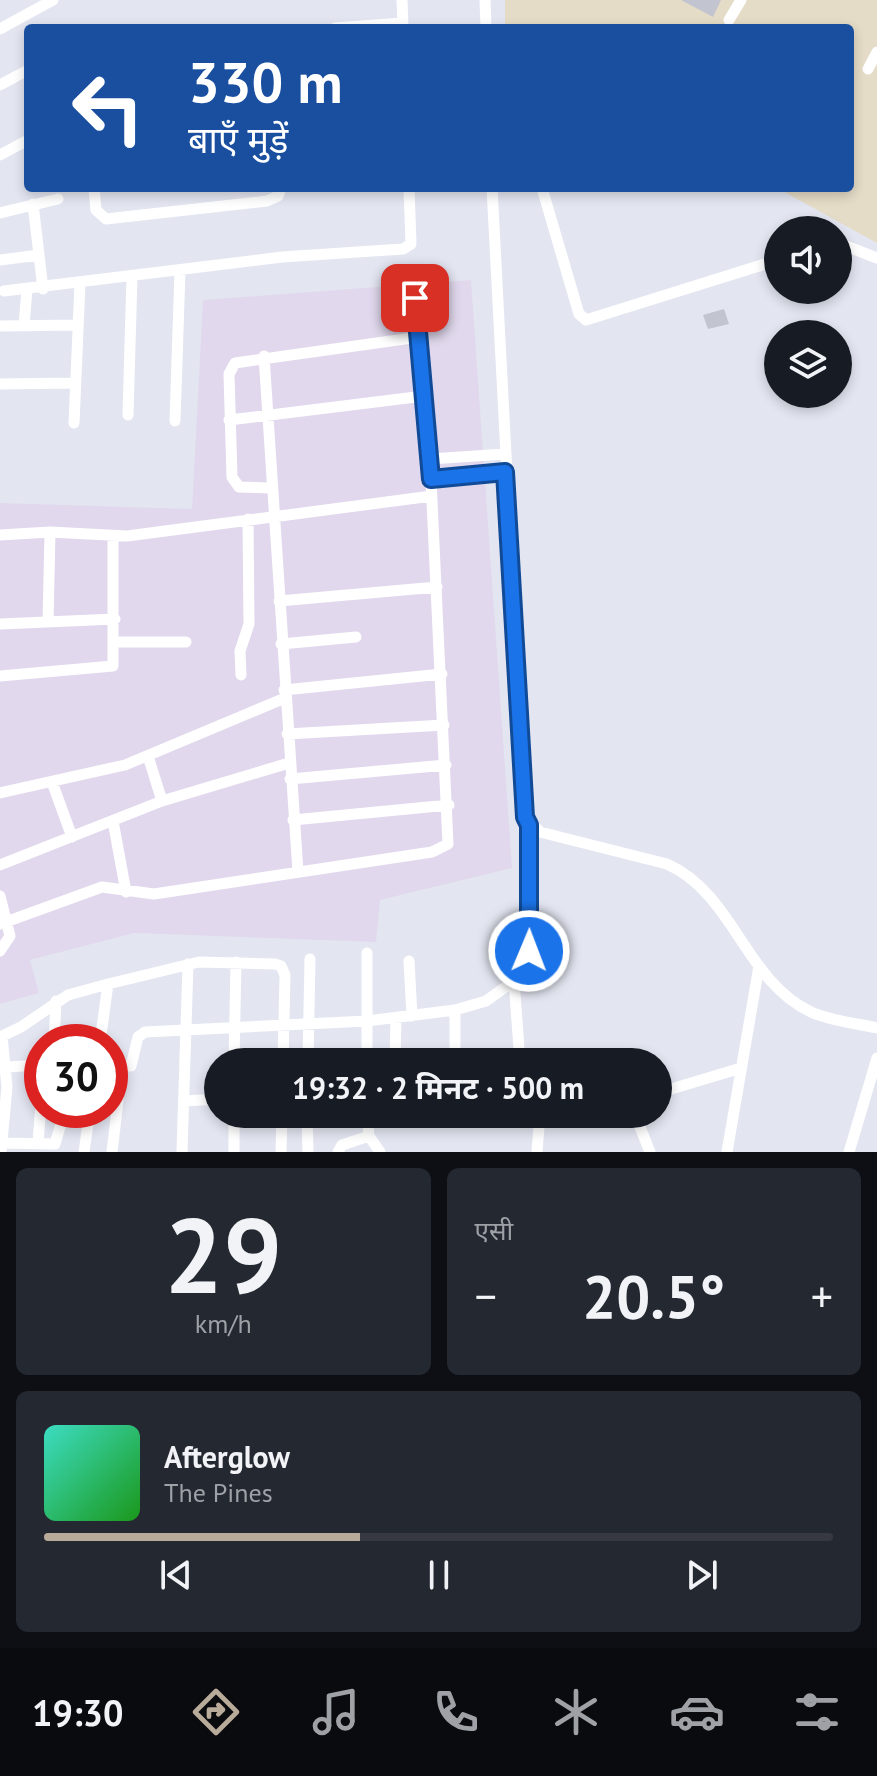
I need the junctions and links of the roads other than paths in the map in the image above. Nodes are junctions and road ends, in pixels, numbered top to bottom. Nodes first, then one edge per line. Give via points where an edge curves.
1 (53, 0) edge
2 (402, 0) edge
3 (485, 0) edge
4 (741, 0) edge
5 (729, 20) dead end
6 (402, 24) edge
7 (486, 24) edge
8 (0, 29) edge
9 (877, 52) edge
10 (868, 69) dead end
11 (24, 72) edge
12 (0, 85) edge
13 (24, 142) edge
14 (0, 155) edge
15 (94, 192) edge
16 (280, 192) edge
17 (409, 192) edge
18 (492, 192) edge
19 (543, 192) edge
20 (58, 199) dead end
21 (33, 204) junction
22 (0, 213) edge
23 (852, 248) edge
24 (39, 255) junction
25 (877, 258) edge
26 (0, 260) edge
27 (764, 264) edge
28 (180, 271) junction
29 (132, 276) junction
30 (80, 284) junction
31 (27, 289) junction
32 (43, 289) junction
33 (4, 291) dead end
34 (415, 298) dead end
35 (78, 325) junction
36 (0, 326) edge
37 (24, 326) junction
38 (419, 337) junction
39 (264, 356) junction
40 (75, 383) junction
41 (0, 384) edge
42 (424, 396) junction
43 (128, 415) dead end
44 (269, 416) junction
45 (229, 420) junction
46 (175, 421) dead end
47 (74, 423) dead end
48 (505, 454) junction
49 (430, 459) junction
50 (505, 472) junction
51 (431, 479) junction
52 (270, 488) junction
53 (432, 496) junction
54 (274, 516) junction
55 (248, 519) junction
56 (50, 532) junction
57 (0, 535) edge
58 (113, 537) junction
59 (437, 587) junction
60 (279, 601) junction
61 (115, 619) junction
62 (48, 622) junction
63 (0, 624) edge
64 (356, 637) dead end
65 (116, 642) junction
66 (186, 642) dead end
67 (281, 644) junction
68 (442, 674) junction
69 (241, 675) dead end
70 (0, 676) edge
71 (284, 694) junction
72 (444, 725) junction
73 (287, 734) junction
74 (148, 756) junction
75 (289, 763) junction
76 (446, 765) junction
77 (290, 779) junction
78 (52, 782) junction
79 (0, 793) edge
80 (162, 801) junction
81 (449, 805) junction
82 (293, 820) junction
83 (113, 821) junction
84 (529, 825) junction
85 (72, 837) junction
86 (0, 865) edge
87 (298, 872) junction
88 (126, 892) junction
89 (0, 896) edge
90 (4, 923) edge
91 (0, 951) edge
92 (367, 953) dead end
93 (310, 959) dead end
94 (409, 961) dead end
95 (236, 962) junction
96 (188, 964) junction
97 (759, 966) junction
98 (514, 981) junction
99 (108, 984) junction
100 (56, 1001) junction
101 (455, 1010) junction
102 (412, 1016) junction
103 (396, 1018) junction
104 (367, 1021) junction
105 (55, 1024) edge
106 (102, 1024) edge
107 (309, 1025) junction
108 (284, 1027) junction
109 (877, 1028) edge
110 (234, 1030) junction
111 (187, 1031) junction
112 (1, 1037) edge
113 (234, 1048) edge
114 (283, 1048) edge
115 (308, 1048) edge
116 (367, 1048) edge
117 (395, 1048) edge
118 (455, 1048) edge
119 (522, 1048) edge
120 (877, 1058) edge
121 (24, 1066) edge
122 (128, 1066) edge
123 (6, 1067) junction
124 (741, 1068) junction
125 (672, 1089) edge
126 (204, 1100) edge
127 (184, 1101) junction
128 (39, 1128) edge
129 (60, 1128) edge
130 (87, 1128) edge
131 (113, 1128) edge
132 (234, 1128) edge
133 (282, 1128) edge
134 (307, 1128) edge
135 (368, 1128) edge
136 (539, 1128) edge
137 (641, 1128) edge
138 (369, 1136) junction
139 (38, 1143) junction
140 (2, 1148) edge
141 (55, 1148) edge
142 (84, 1152) edge
143 (112, 1152) edge
144 (182, 1152) edge
145 (234, 1152) edge
146 (281, 1152) edge
147 (308, 1152) edge
148 (338, 1152) edge
149 (380, 1152) edge
150 (537, 1152) edge
151 (650, 1152) edge
152 (727, 1152) edge
153 (849, 1152) edge

1 - 8 street
2 - 6 street
3 - 7 street
4 - 5 street
9 - 10 street
11 - 12 street
13 - 14 street
15 - 16 street via 96,210 106,219 267,201
17 - 28 street via 411,244 403,249
18 - 48 street
19 - 27 street via 579,314 586,320
20 - 21 street
21 - 22 street
21 - 24 street
23 - 25 street
24 - 26 street
24 - 32 street
28 - 29 street
28 - 46 street
29 - 30 street
29 - 43 street
30 - 32 street
30 - 35 street
31 - 32 street
31 - 33 street
31 - 37 street
34 - 38 street
35 - 37 street
35 - 40 street
36 - 37 street
38 - 39 street
38 - 42 street
39 - 44 street
39 - 45 street via 242,359 230,368
40 - 41 street
40 - 47 street
42 - 44 street
42 - 49 street
44 - 45 street
44 - 52 street
45 - 52 street via 235,483
48 - 49 street
48 - 50 street
49 - 51 street
50 - 51 street
50 - 84 street
51 - 53 street
52 - 54 street
53 - 54 street
53 - 59 street
54 - 55 street
54 - 60 street
55 - 58 street
55 - 69 street via 249,624 240,651
56 - 57 street
56 - 58 street
56 - 62 street
58 - 61 street
59 - 60 street
59 - 68 street
60 - 67 street
61 - 62 street
61 - 65 street
62 - 63 street
64 - 67 street
65 - 66 street
65 - 70 street via 116,659 106,669
67 - 71 street
68 - 71 street
68 - 72 street
71 - 73 street
71 - 74 street
72 - 73 street
72 - 76 street
73 - 75 street
74 - 78 street
74 - 80 street
75 - 77 street
75 - 80 street
76 - 77 street
76 - 81 street
77 - 82 street
78 - 79 street
78 - 85 street
80 - 83 street
81 - 82 street
81 - 87 street via 450,836 442,849
82 - 87 street
83 - 85 street
83 - 88 street
84 - 97 street via 686,872 710,893
84 - 98 street via 529,951
85 - 86 street
87 - 88 street via 154,894
88 - 90 street via 91,889
89 - 90 street
90 - 91 street via 9,943
92 - 104 street
93 - 107 street
94 - 102 street
95 - 96 street
95 - 108 street via 275,964 284,970
95 - 110 street
96 - 99 street
96 - 111 street
97 - 109 street via 810,1011
97 - 124 street
98 - 101 street via 486,1001
98 - 119 street
99 - 100 street
99 - 106 street
100 - 105 street
100 - 112 street
101 - 102 street
101 - 118 street
102 - 103 street
103 - 104 street
103 - 117 street
104 - 107 street
104 - 116 street
107 - 108 street
107 - 115 street
108 - 110 street
108 - 114 street
110 - 111 street
110 - 113 street
111 - 122 street via 141,1033
111 - 127 street
112 - 123 street
120 - 153 street
121 - 123 street
123 - 140 street
124 - 125 street
124 - 152 street
126 - 127 street
127 - 144 street
128 - 139 street
129 - 141 street
130 - 142 street
131 - 143 street
132 - 145 street
133 - 146 street
134 - 147 street
135 - 138 street
136 - 150 street
137 - 151 street
138 - 148 street via 342,1145
138 - 149 street
139 - 140 street
139 - 141 street

